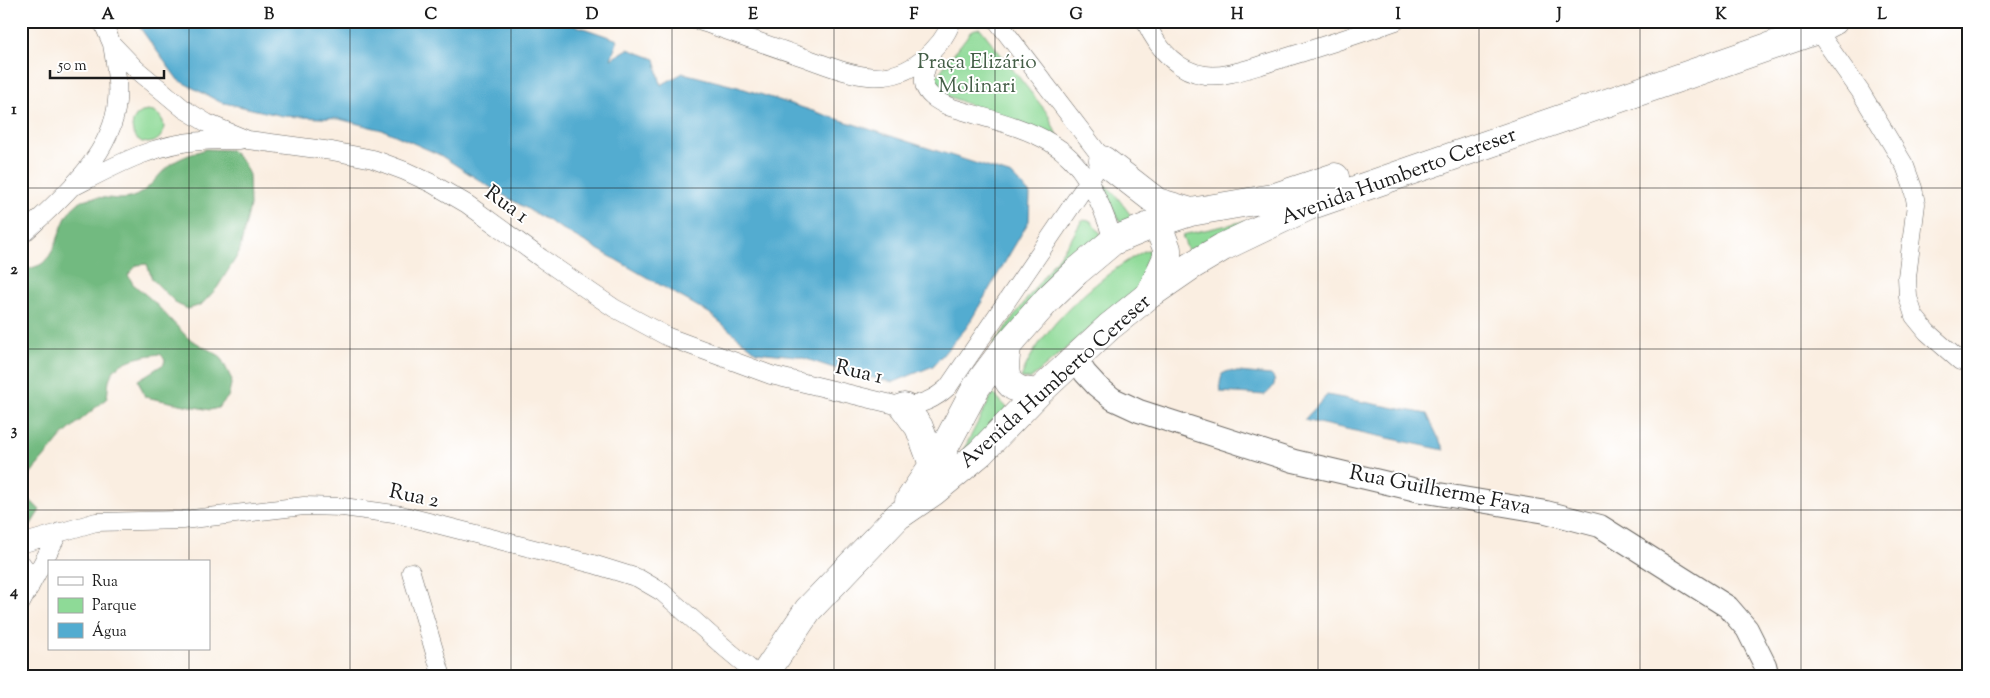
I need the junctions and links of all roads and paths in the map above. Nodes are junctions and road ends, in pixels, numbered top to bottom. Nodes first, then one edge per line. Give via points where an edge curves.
1 (102, 21) edge
2 (699, 21) edge
3 (952, 21) edge
4 (997, 21) edge
5 (1146, 21) edge
6 (1396, 21) edge
7 (1784, 21) edge
8 (1826, 26) edge
9 (112, 44) junction
10 (932, 53) junction
11 (248, 140) junction
12 (1095, 171) junction
13 (72, 188) junction
14 (1191, 212) junction
15 (1157, 223) junction
16 (21, 236) edge
17 (1113, 242) junction
18 (1149, 295) junction
19 (1007, 346) junction
20 (1076, 358) junction
21 (1960, 361) dead end
22 (1038, 394) junction
23 (904, 407) junction
24 (933, 465) junction
25 (898, 516) junction
26 (59, 532) junction
27 (21, 544) edge
28 (21, 563) edge
29 (411, 572) dead end
30 (30, 587) junction
31 (21, 604) edge
32 (442, 677) edge
33 (762, 677) edge
34 (1768, 677) edge

1 - 9 street, Rua 1
2 - 10 street via 865,77 894,76
3 - 10 street
4 - 12 street
5 - 6 street via 1154,41 1168,57 1206,76 1235,73
7 - 14 main road, Avenida Humberto Cereser via 1493,126 1272,198
8 - 18 main road, Avenida Humberto Cereser via 1309,206 1223,247
8 - 21 street via 1905,166 1914,188 1916,204 1907,277 1908,297 1914,316
9 - 11 street, Rua 1 via 184,109 207,123
9 - 13 street via 117,80 115,118 101,149
10 - 12 street via 922,78 928,94 938,102 1037,135 1075,162
11 - 13 street via 199,141 164,147 119,163
11 - 23 street, Rua 1 via 332,151 405,171 467,204 599,298 668,337 771,375
12 - 14 main road via 1158,202
12 - 15 street
12 - 17 street
12 - 23 street via 948,387 934,399
13 - 16 street
14 - 15 main road, Avenida Humberto Cereser
15 - 17 main road, Avenida Humberto Cereser
15 - 18 main road via 1167,257
17 - 19 main road, Avenida Humberto Cereser via 1049,298
18 - 20 main road, Avenida Humberto Cereser
19 - 22 main road via 1006,378 1024,392
19 - 24 main road, Avenida Humberto Cereser via 977,386
20 - 22 main road, Avenida Humberto Cereser
20 - 34 street, Rua Guilherme Fava via 1085,373 1113,399 1139,411 1294,461 1421,491 1546,512 1600,526 1728,607 1748,629
22 - 25 main road, Avenida Humberto Cereser via 980,453
23 - 24 main road via 919,427
24 - 25 main road, Avenida Humberto Cereser
25 - 33 main road, Avenida Humberto Cereser via 808,610
26 - 27 street, Rua 2
26 - 30 street
26 - 33 street, Rua 2 via 96,522 183,520 304,506 343,507 401,516 638,578 662,592
28 - 30 street via 28,572
29 - 32 street
30 - 31 street

